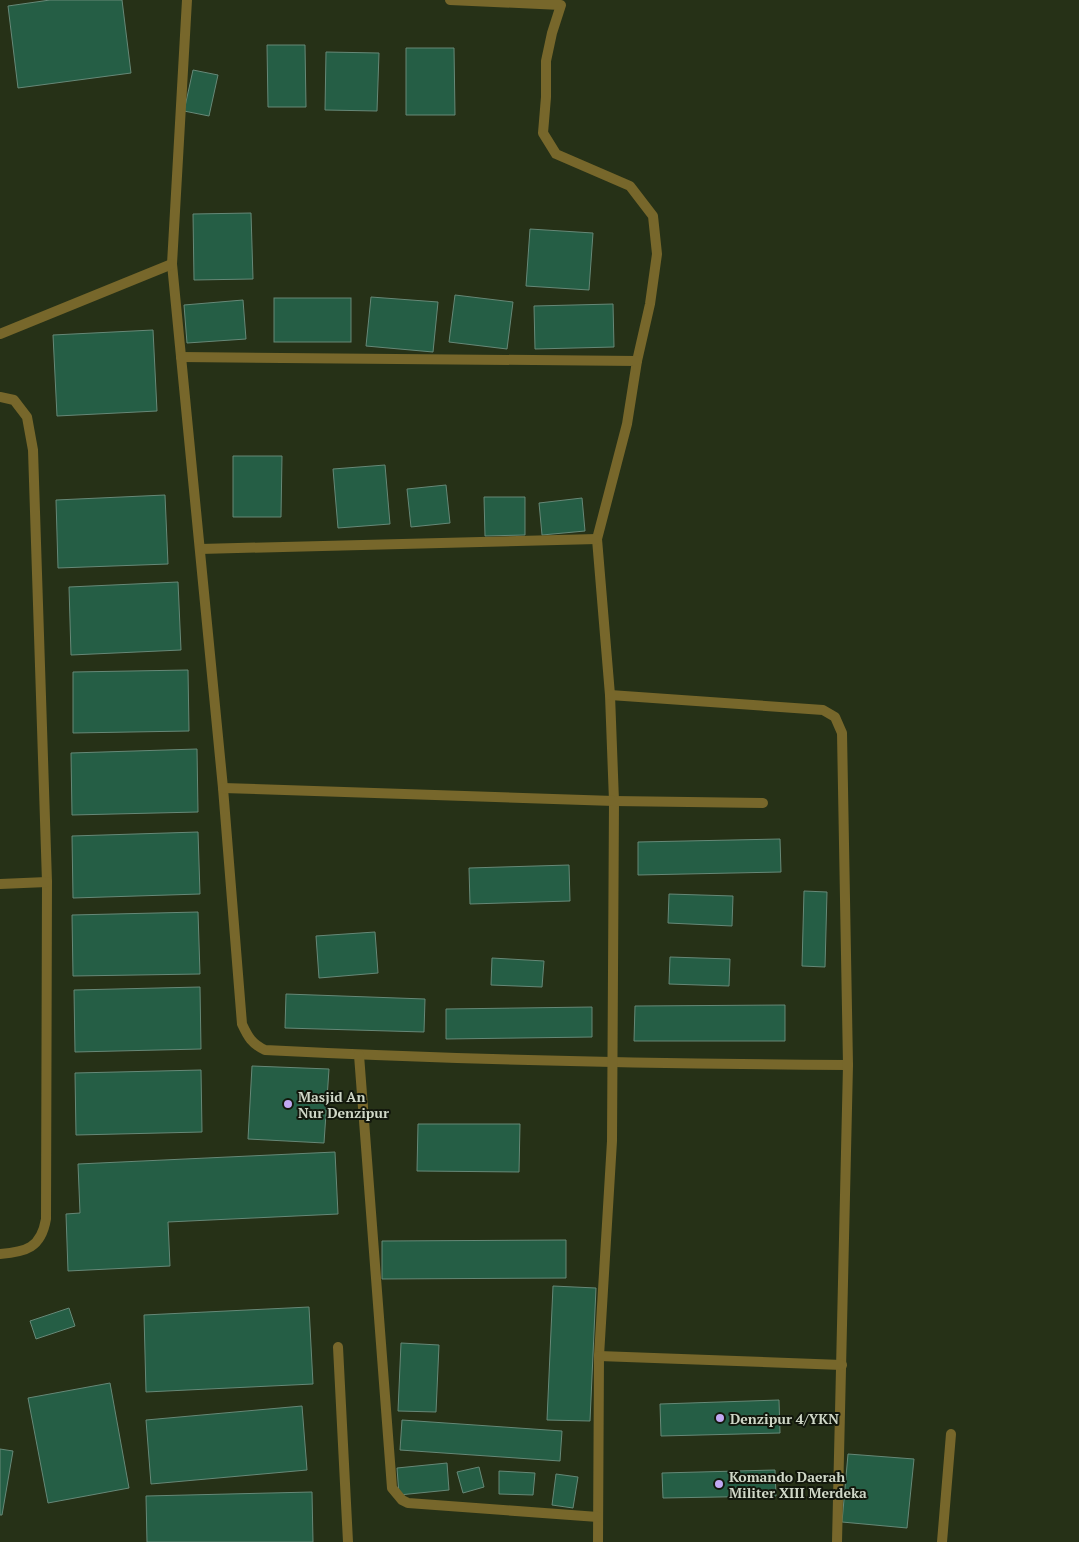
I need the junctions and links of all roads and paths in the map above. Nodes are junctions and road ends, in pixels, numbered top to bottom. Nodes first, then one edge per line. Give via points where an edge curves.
1 (187, 0) edge
2 (450, 0) edge
3 (562, 2) edge
4 (172, 264) junction
5 (0, 334) edge
6 (180, 357) junction
7 (637, 361) junction
8 (0, 397) edge
9 (597, 539) junction
10 (200, 549) junction
11 (610, 695) junction
12 (222, 788) junction
13 (614, 801) junction
14 (763, 803) dead end
15 (47, 882) junction
16 (0, 884) edge
17 (359, 1055) junction
18 (614, 1064) junction
19 (848, 1065) junction
20 (0, 1254) edge
21 (338, 1347) dead end
22 (599, 1356) junction
23 (842, 1365) junction
24 (952, 1434) dead end
25 (598, 1517) junction
26 (348, 1542) edge
27 (598, 1542) edge
28 (838, 1542) edge
29 (942, 1542) edge

1 - 4 street
2 - 3 street
3 - 7 street via 546,61 543,133 556,154 630,186 653,216 657,254
4 - 5 street
4 - 6 street
6 - 7 street
6 - 10 street
7 - 9 street via 627,424
8 - 15 street via 14,400 27,417 33,450
9 - 10 street
9 - 11 street
10 - 12 street
11 - 13 street
11 - 19 street via 804,708 823,710 835,717 843,743
12 - 13 street
12 - 17 street via 242,1024 248,1038 265,1050
13 - 14 street
13 - 18 street
15 - 16 street
15 - 20 street via 46,1219 44,1234 33,1245 21,1252
17 - 18 street
17 - 25 street via 392,1488 408,1502
18 - 19 street
18 - 22 street
19 - 23 street
21 - 26 street
22 - 23 street
22 - 25 street
23 - 28 street
24 - 29 street
25 - 27 street

